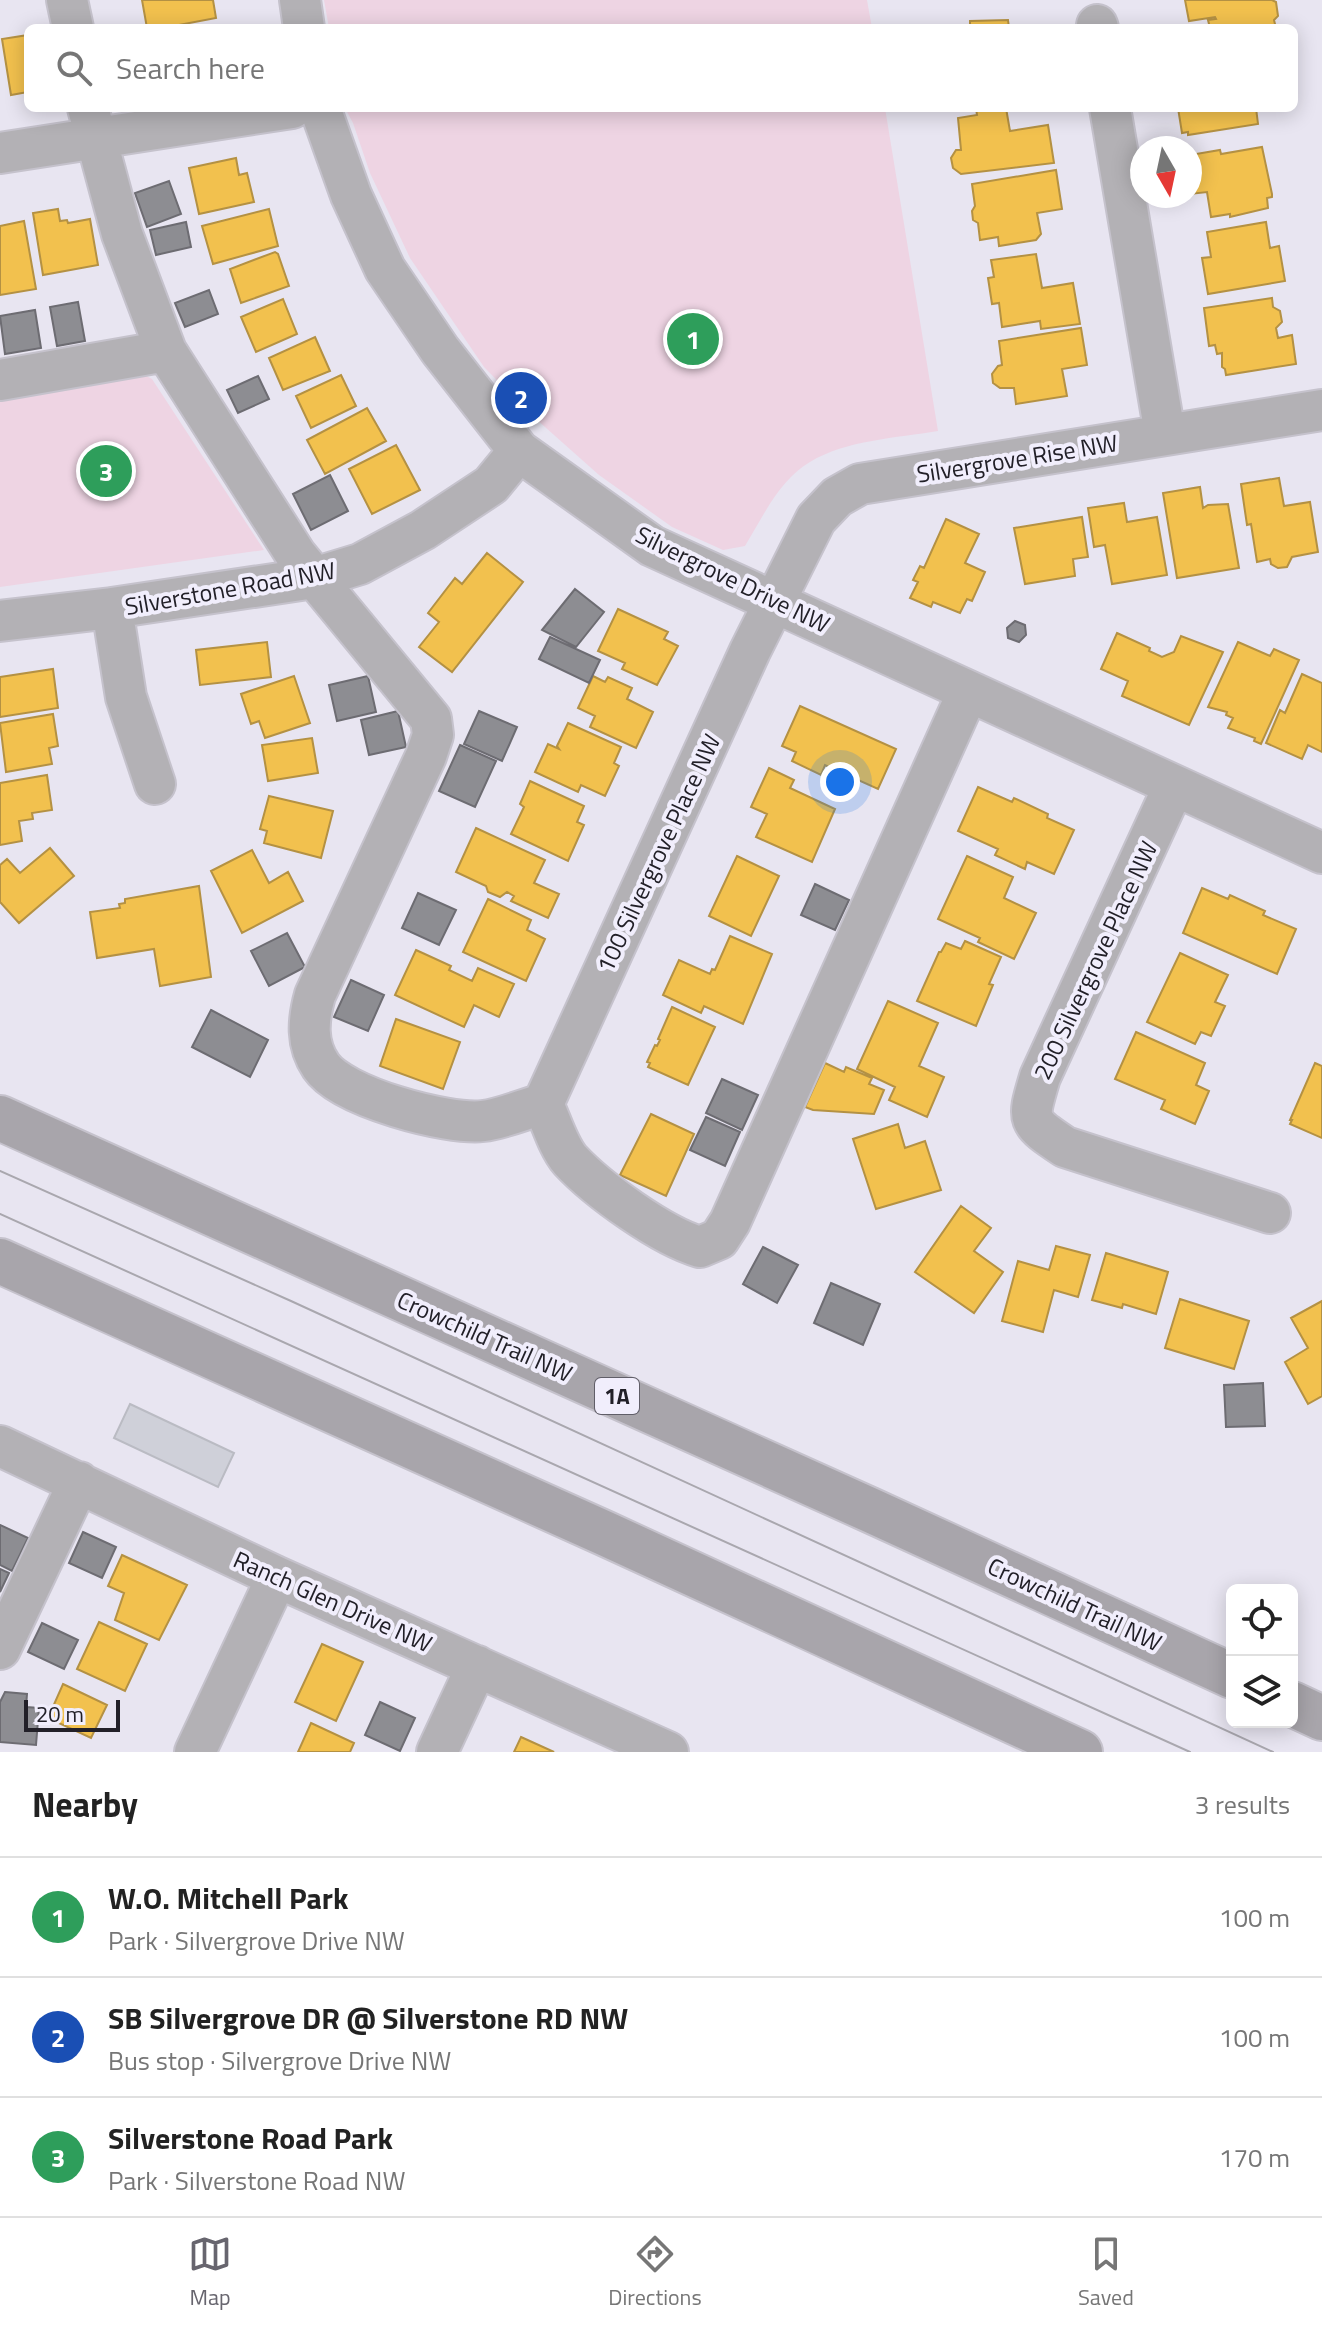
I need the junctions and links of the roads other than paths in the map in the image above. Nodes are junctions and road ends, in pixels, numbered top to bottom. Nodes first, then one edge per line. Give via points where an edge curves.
1 (67, 0) edge
2 (300, 0) edge
3 (72, 24) edge
4 (303, 24) edge
5 (235, 112) edge
6 (321, 112) edge
7 (1111, 112) edge
8 (91, 122) edge
9 (0, 153) edge
10 (166, 351) junction
11 (0, 380) edge
12 (1322, 410) edge
13 (1165, 434) junction
14 (519, 451) junction
15 (314, 578) junction
16 (774, 601) junction
17 (112, 608) junction
18 (0, 621) edge
19 (968, 692) junction
20 (155, 784) dead end
21 (1174, 786) junction
22 (1322, 853) edge
23 (543, 1104) junction
24 (0, 1118) edge
25 (1270, 1213) dead end
26 (0, 1261) edge
27 (0, 1446) edge
28 (79, 1482) junction
29 (277, 1577) junction
30 (0, 1649) edge
31 (477, 1666) junction
32 (1226, 1673) edge
33 (1298, 1707) edge
34 (1322, 1718) edge
35 (1026, 1737) edge
36 (195, 1752) edge
37 (437, 1752) edge
38 (668, 1752) edge
39 (1080, 1752) edge

1 - 3 street
2 - 4 street
5 - 8 street
6 - 14 street, Silvergrove Drive NW via 385,269
7 - 13 street
8 - 9 street
8 - 10 street via 122,234
10 - 11 street
10 - 15 street
12 - 13 street, Silvergrove Rise NW
13 - 16 street, Silvergrove Rise NW via 860,484 837,497 816,519
14 - 15 street, Silverstone Road NW via 491,485 423,530 360,564
14 - 16 street, Silvergrove Drive NW via 652,546
15 - 17 street, Silverstone Road NW
15 - 23 street via 419,702 431,719 433,735 315,995 311,1046 323,1069 345,1087 430,1115 482,1121
16 - 19 street, Silvergrove Drive NW
16 - 23 street, 100 Silvergrove Place NW
17 - 18 street, Silverstone Road NW
17 - 20 street via 126,697
19 - 21 street, Silvergrove Drive NW
19 - 23 street via 719,1239 700,1247 678,1241 608,1193 568,1158
21 - 22 street, Silvergrove Drive NW
21 - 25 street, 200 Silvergrove Place NW via 1040,1077 1031,1117 1036,1128 1065,1147
24 - 32 highway, Crowchild Trail NW / 1A
26 - 35 highway via 576,1520
27 - 28 street, Ranch Glen Drive NW
28 - 29 street, Ranch Glen Drive NW
28 - 30 street
29 - 31 street, Ranch Glen Drive NW
29 - 36 street
31 - 37 street
31 - 38 street, Ranch Glen Drive NW
33 - 34 highway
35 - 39 highway

